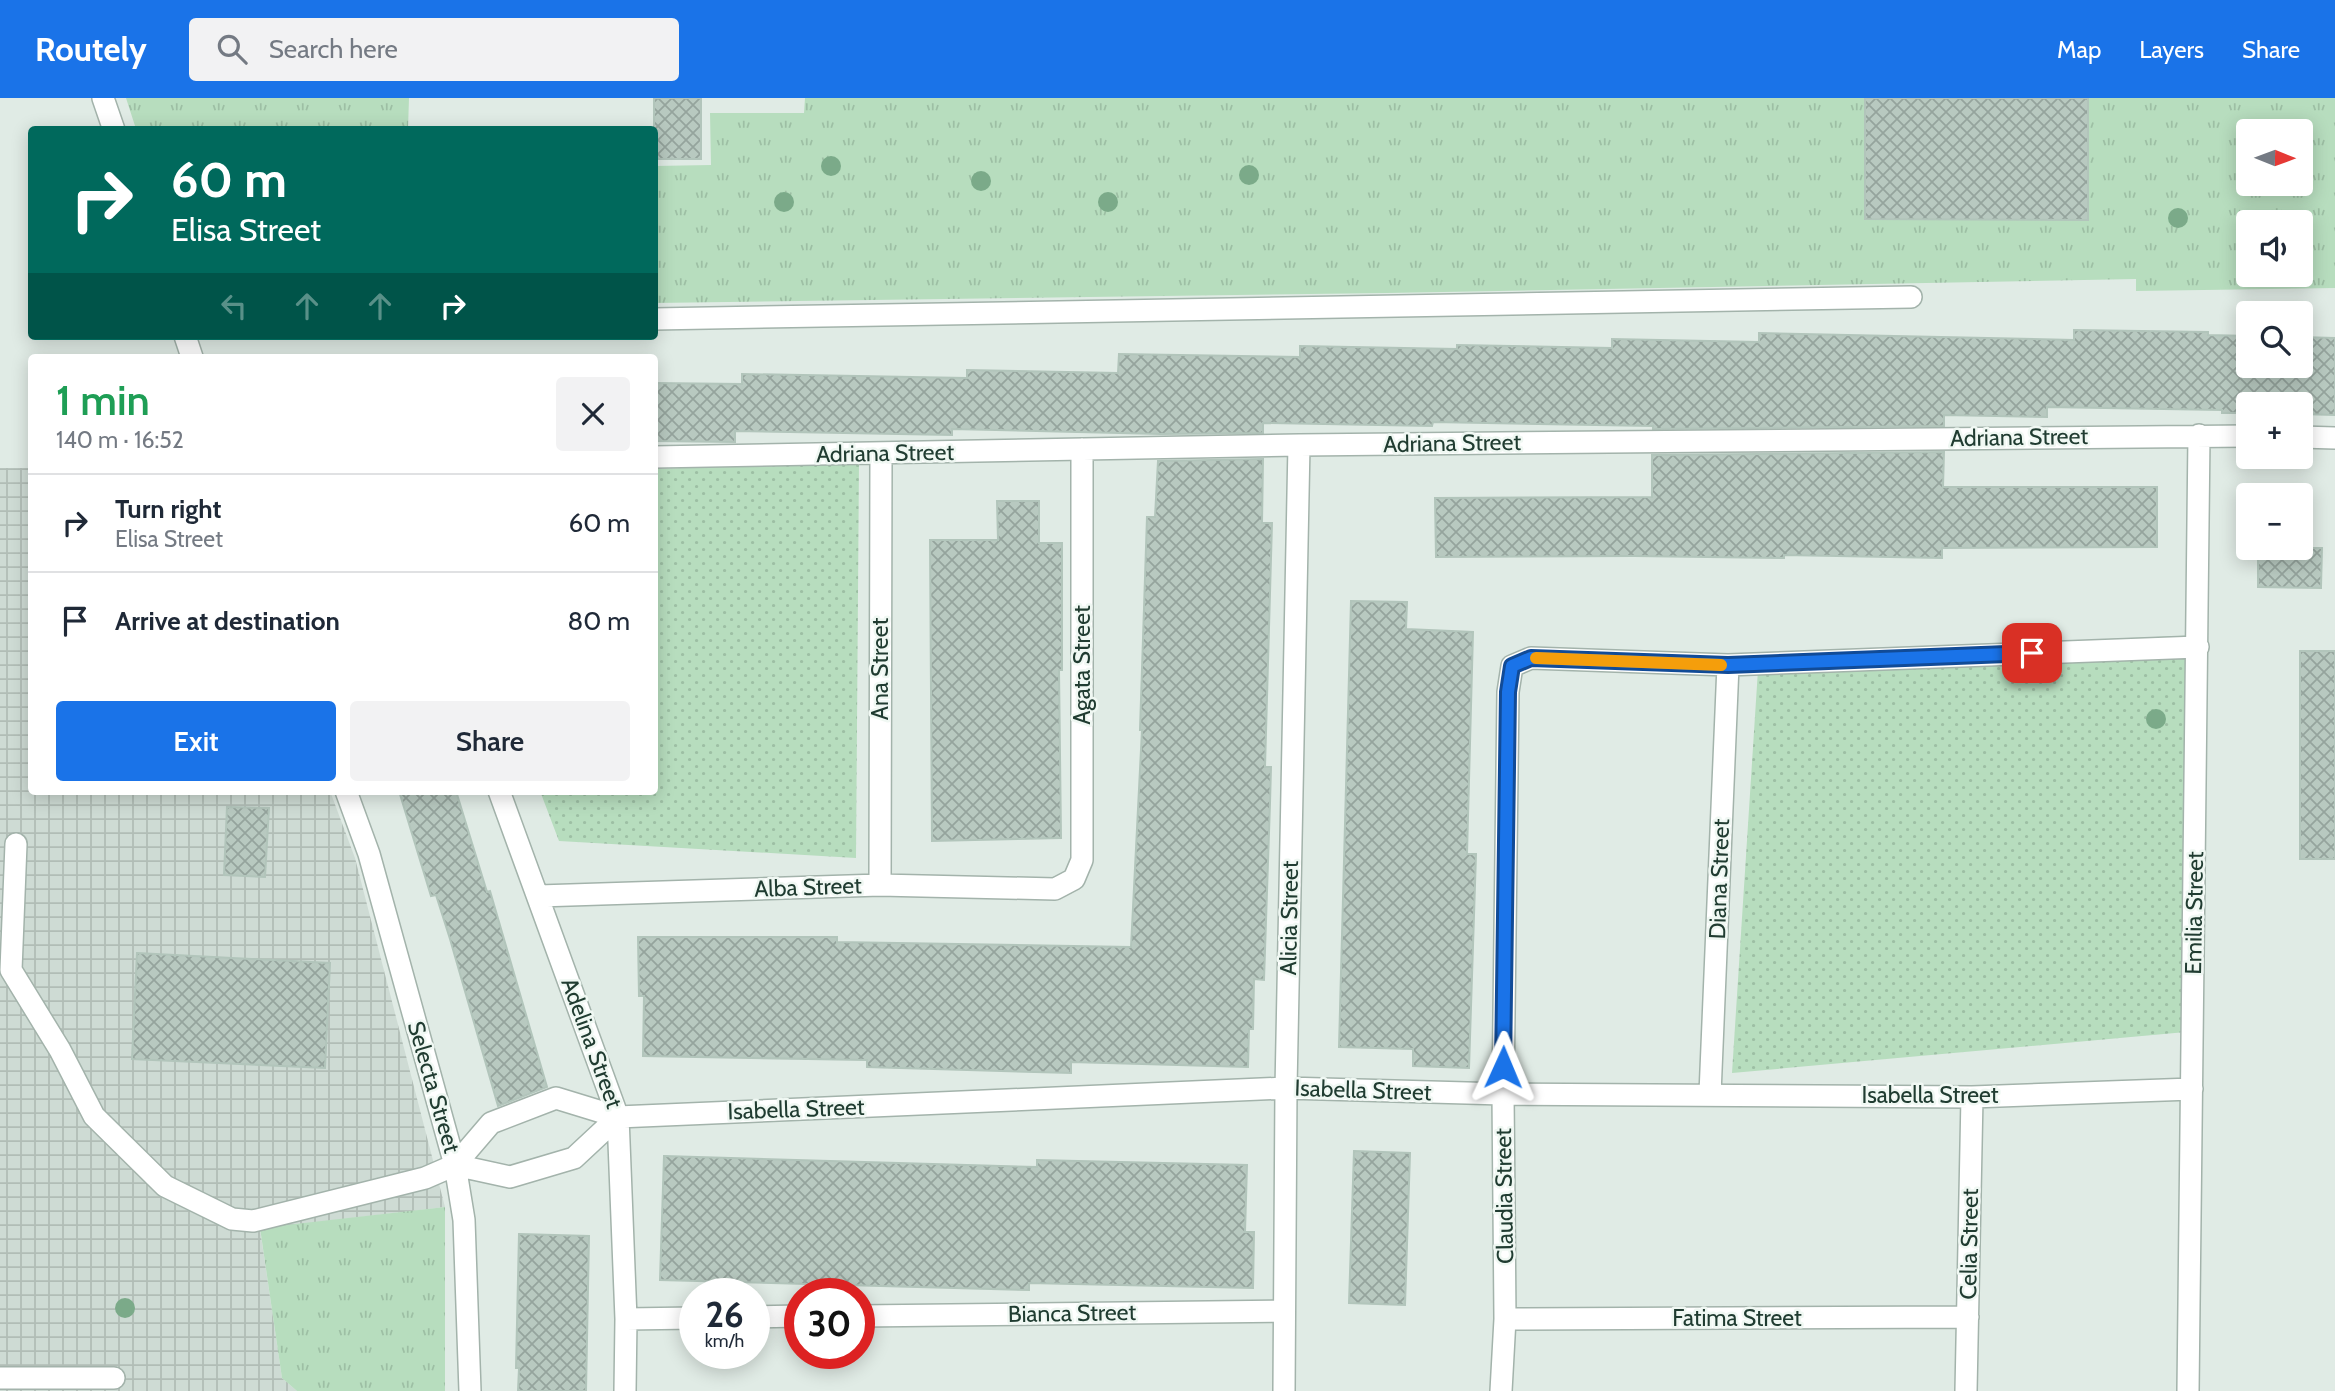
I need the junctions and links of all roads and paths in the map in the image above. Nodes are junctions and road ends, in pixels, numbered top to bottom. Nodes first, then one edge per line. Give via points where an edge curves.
1 (103, 98) edge
2 (113, 126) edge
3 (1911, 297) dead end
4 (658, 319) edge
5 (2199, 435) junction
6 (2236, 436) edge
7 (2313, 438) edge
8 (2335, 438) edge
9 (1299, 445) junction
10 (1082, 449) junction
11 (881, 453) junction
12 (658, 457) edge
13 (2198, 647) junction
14 (1728, 665) junction
15 (347, 795) edge
16 (501, 795) edge
17 (16, 844) dead end
18 (1074, 879) joint
19 (880, 885) junction
20 (539, 896) junction
21 (5, 970) edge
22 (1286, 1088) junction
23 (2192, 1089) junction
24 (1503, 1094) junction
25 (1710, 1094) junction
26 (1972, 1097) junction
27 (618, 1116) junction
28 (455, 1165) junction
29 (1284, 1311) junction
30 (875, 1316) edge
31 (1968, 1317) junction
32 (679, 1318) edge
33 (625, 1319) junction
34 (1505, 1319) junction
35 (0, 1378) edge
36 (114, 1378) dead end
37 (470, 1391) edge
38 (625, 1391) edge
39 (1284, 1391) edge
40 (1501, 1391) edge
41 (1966, 1391) edge
42 (2188, 1391) edge

1 - 2 street
3 - 4 street
5 - 6 street, Adriana Street
5 - 9 street, Adriana Street
5 - 13 street, Emilia Street
7 - 8 street
9 - 10 street, Adriana Street
9 - 22 street, Alicia Street
10 - 11 street, Adriana Street
10 - 18 street, Agata Street via 1082,860
11 - 12 street, Adriana Street
11 - 19 street, Ana Street
13 - 14 street
13 - 23 street, Emilia Street
14 - 24 street, Claudia Street via 1531,658 1512,666
14 - 25 street, Diana Street
15 - 28 street, Selecta Street via 369,854
16 - 20 street, Adelina Street
17 - 21 street
18 - 19 street, Alba Street via 1055,889
19 - 20 street, Alba Street
20 - 27 street, Adelina Street
21 - 28 street via 60,1050 94,1116 164,1186 208,1209 253,1221 425,1178
22 - 24 street, Isabella Street
22 - 27 street, Isabella Street
22 - 29 street, Alicia Street
23 - 26 street, Isabella Street
23 - 42 street, Emilia Street
24 - 25 street, Isabella Street
24 - 34 street, Claudia Street
25 - 26 street, Isabella Street
26 - 31 street, Celia Street
27 - 28 street via 574,1158 510,1178
27 - 28 street, Isabella Street via 556,1098 491,1123
27 - 33 street, Adelina Street
28 - 37 street, Selecta Street via 464,1220
29 - 30 street, Bianca Street
29 - 39 street, Alicia Street
31 - 34 street, Fatima Street
31 - 41 street, Celia Street
32 - 33 street
33 - 38 street, Adelina Street
34 - 40 street, Claudia Street
35 - 36 street

